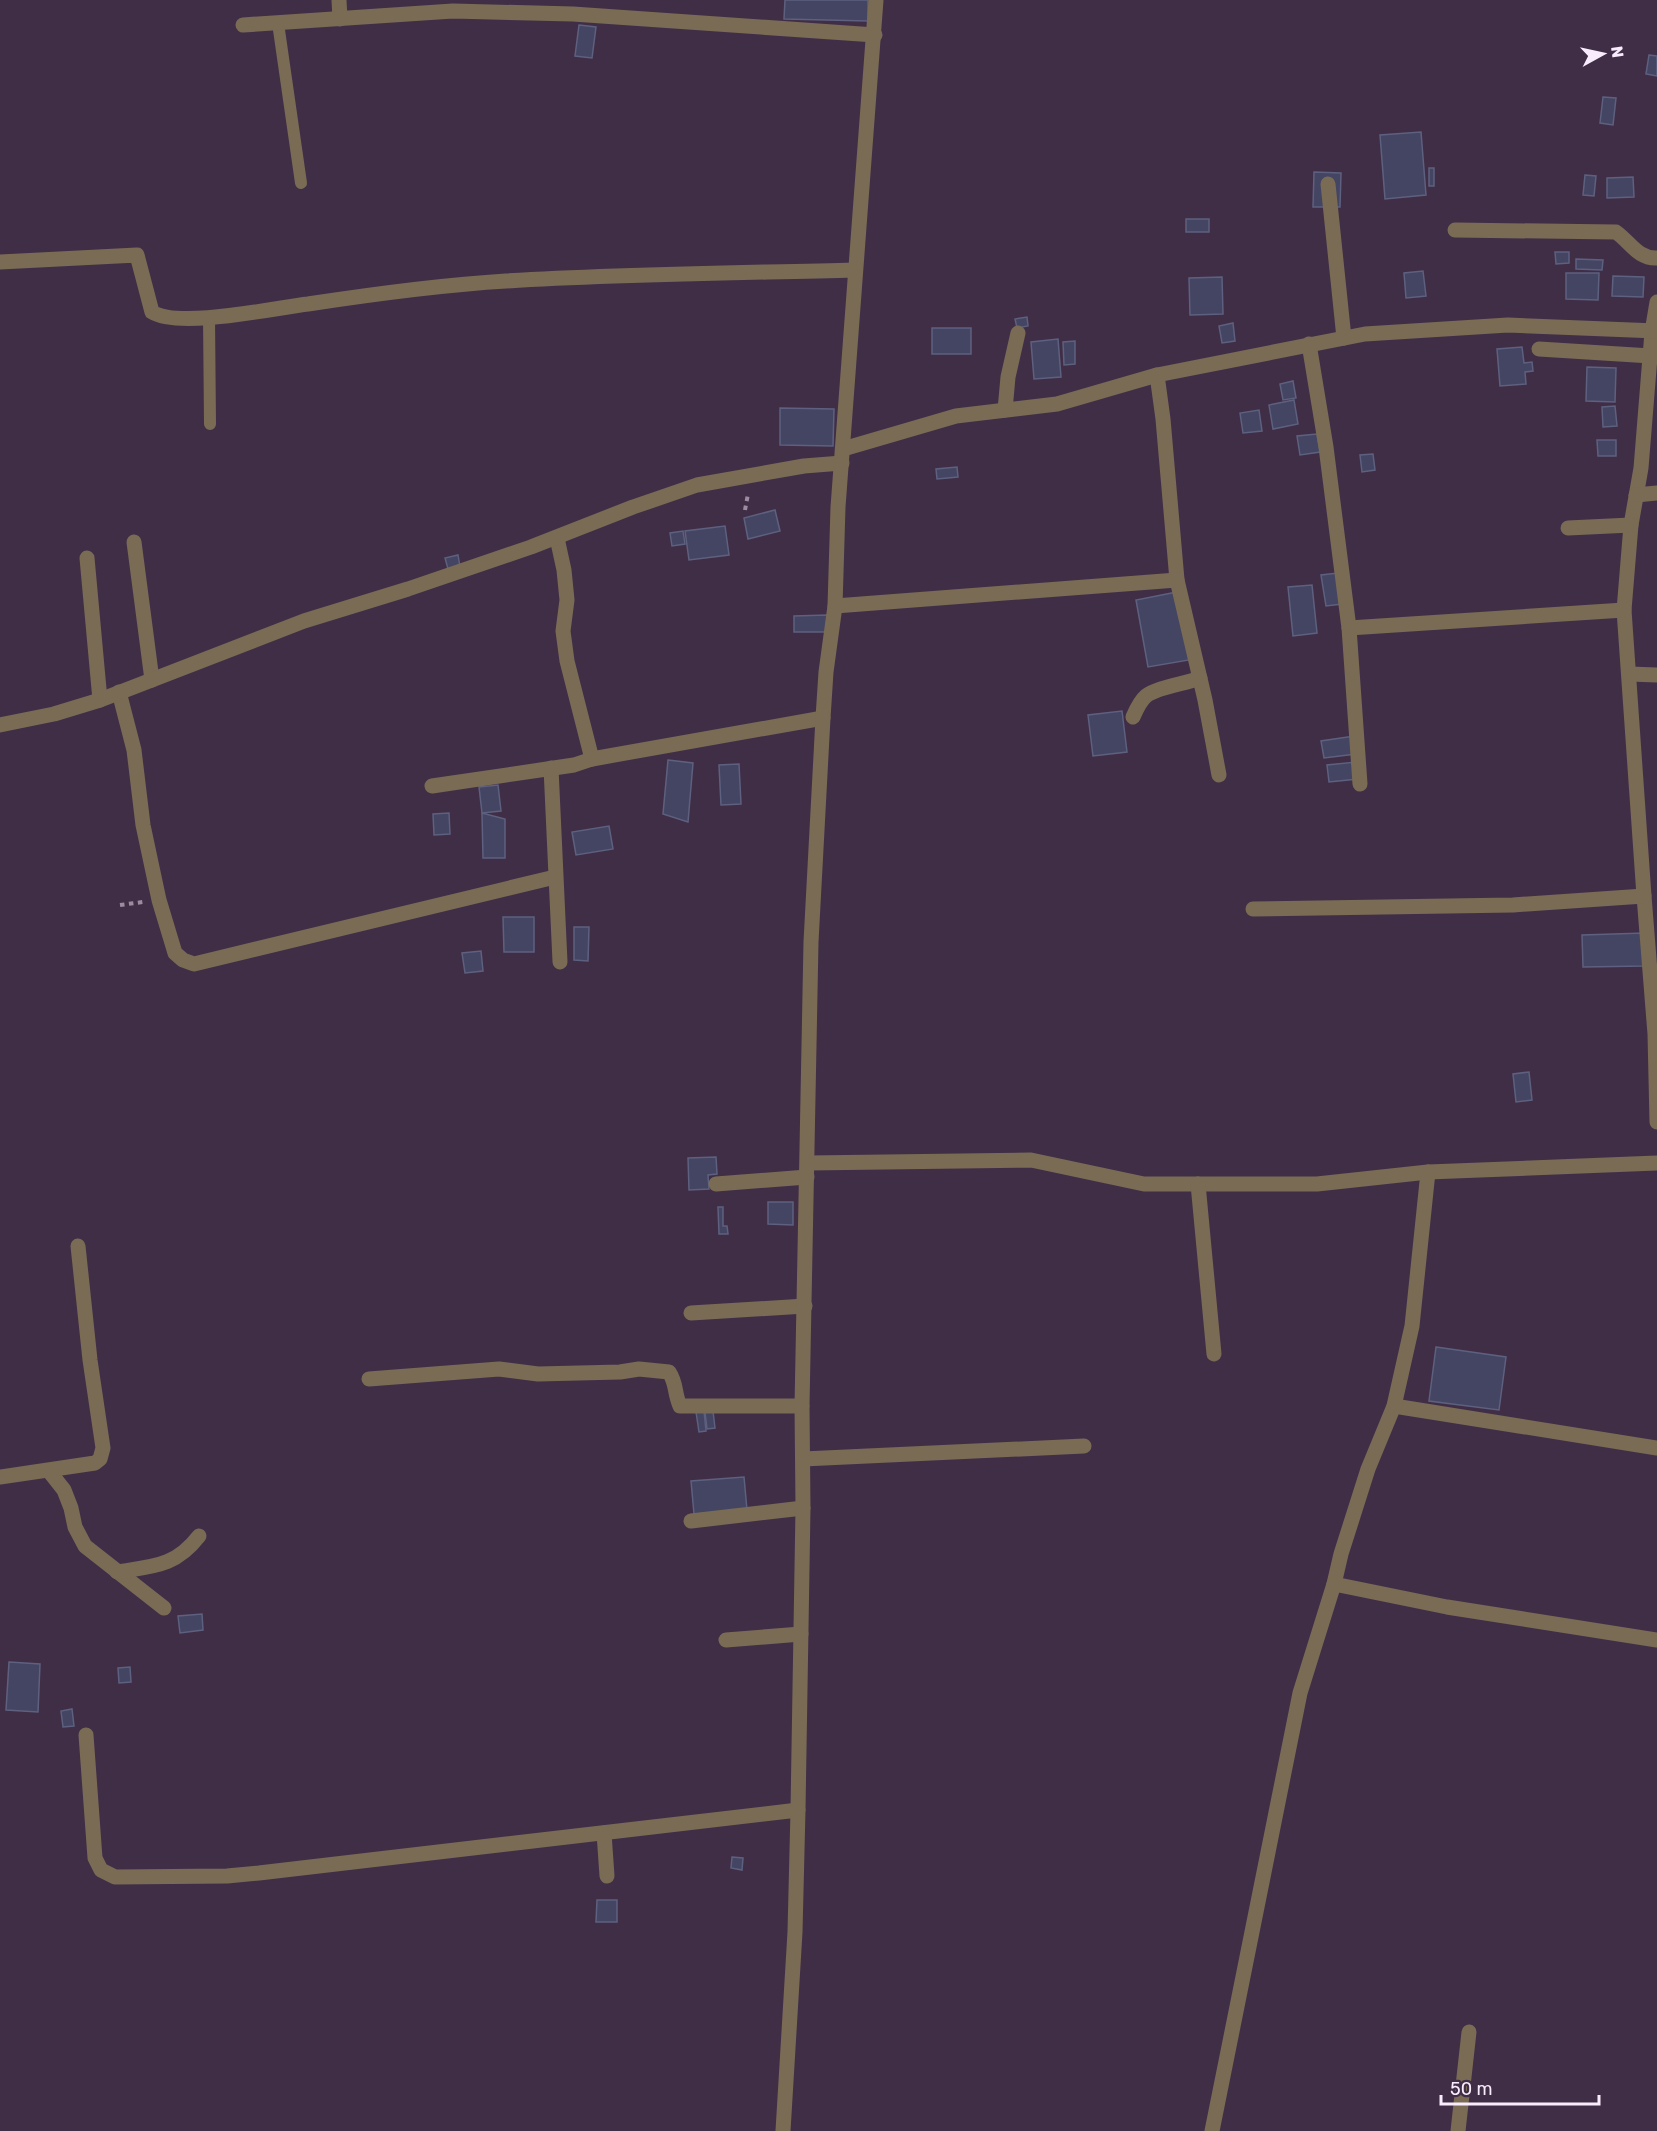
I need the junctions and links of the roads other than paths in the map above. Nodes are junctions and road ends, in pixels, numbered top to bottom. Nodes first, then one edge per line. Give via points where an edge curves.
1 (339, 0) edge
2 (876, 0) edge
3 (340, 19) junction
4 (278, 23) junction
5 (243, 25) dead end
6 (875, 35) junction
7 (301, 183) dead end
8 (1328, 184) dead end
9 (1455, 230) dead end
10 (1657, 258) edge
11 (0, 262) edge
12 (855, 270) junction
13 (1657, 302) edge
14 (209, 318) junction
15 (1654, 332) edge
16 (1018, 333) dead end
17 (1344, 338) junction
18 (1309, 344) junction
19 (1539, 350) dead end
20 (1651, 356) junction
21 (1156, 375) junction
22 (1005, 410) junction
23 (210, 424) dead end
24 (843, 456) junction
25 (1657, 493) edge
26 (1636, 495) junction
27 (1631, 525) junction
28 (1569, 528) dead end
29 (557, 538) junction
30 (134, 542) dead end
31 (87, 558) dead end
32 (1177, 580) junction
33 (835, 606) junction
34 (1624, 610) junction
35 (1349, 628) junction
36 (1629, 674) junction
37 (1657, 675) edge
38 (1200, 678) junction
39 (153, 680) junction
40 (119, 692) junction
41 (100, 700) junction
42 (1133, 717) dead end
43 (823, 718) junction
44 (0, 724) edge
45 (592, 759) junction
46 (551, 768) junction
47 (1219, 775) dead end
48 (1360, 784) dead end
49 (432, 786) dead end
50 (555, 877) junction
51 (1644, 896) junction
52 (1253, 909) dead end
53 (560, 962) dead end
54 (1656, 1034) edge
55 (1656, 1072) edge
56 (1657, 1105) edge
57 (1657, 1122) edge
58 (1657, 1163) edge
59 (807, 1170) junction
60 (1428, 1172) junction
61 (716, 1184) dead end
62 (1198, 1184) junction
63 (78, 1246) dead end
64 (805, 1306) junction
65 (691, 1313) dead end
66 (1214, 1354) dead end
67 (369, 1379) dead end
68 (802, 1406) junction
69 (1394, 1406) junction
70 (1084, 1446) dead end
71 (1657, 1448) edge
72 (803, 1459) junction
73 (49, 1471) junction
74 (0, 1477) edge
75 (803, 1508) junction
76 (691, 1521) dead end
77 (199, 1536) dead end
78 (117, 1572) junction
79 (1335, 1584) junction
80 (164, 1608) dead end
81 (801, 1634) junction
82 (726, 1640) dead end
83 (1657, 1640) edge
84 (86, 1735) dead end
85 (798, 1809) junction
86 (604, 1833) junction
87 (607, 1876) dead end
88 (1469, 2032) dead end
89 (783, 2131) edge
90 (1212, 2131) edge
91 (1458, 2131) edge

1 - 3 street
2 - 6 street
3 - 4 street
3 - 6 street via 453,11 573,14
4 - 5 street
4 - 7 lane
6 - 12 street
8 - 17 street
9 - 10 street via 1616,232 1635,251
11 - 14 street via 137,255 152,312 168,318
12 - 14 street via 504,281 383,293
12 - 24 street
13 - 15 street
14 - 23 lane
15 - 17 street via 1508,325
15 - 20 street
16 - 22 street
17 - 18 street
18 - 21 street
18 - 35 street
19 - 20 street
20 - 26 street
21 - 22 street via 1057,404
21 - 32 street
22 - 24 street via 956,416
24 - 29 street via 697,485
24 - 33 street
25 - 26 street
26 - 27 street
27 - 28 street
27 - 34 street
29 - 39 street via 304,621
29 - 45 street via 567,600 563,631 567,660
30 - 39 street
31 - 41 street
32 - 33 street
32 - 38 street
33 - 43 street
34 - 35 street
34 - 36 street
35 - 48 street
36 - 37 street
36 - 51 street
38 - 42 street via 1158,689 1144,698
38 - 47 street
39 - 40 street
40 - 41 street
40 - 50 street via 134,750 143,825 159,900 175,953 183,960 194,964
41 - 44 street
43 - 45 street
43 - 59 street via 811,942
45 - 46 street
46 - 49 street
46 - 50 street
50 - 53 street
51 - 52 street via 1513,905
51 - 54 street
54 - 55 street
55 - 56 street
56 - 57 street
58 - 60 street
59 - 61 street
59 - 62 street via 1031,1160 1144,1184
59 - 64 street
60 - 62 street via 1317,1184
60 - 69 street via 1412,1326
62 - 66 street
63 - 73 street via 103,1448 95,1463
64 - 65 street
64 - 68 street
67 - 68 street via 499,1369 538,1374 639,1369 669,1372 676,1382 680,1406
68 - 72 street
69 - 71 street
69 - 79 street via 1368,1469
70 - 72 street
72 - 75 street
73 - 74 street
73 - 78 street via 64,1490 85,1546
75 - 76 street
75 - 81 street
77 - 78 street via 177,1559
78 - 80 street
79 - 83 street via 1447,1607
79 - 90 street via 1300,1693
81 - 82 street
81 - 85 street
84 - 86 street via 95,1858 101,1870 115,1877 237,1875
85 - 86 street
85 - 89 street
86 - 87 street
88 - 91 street

